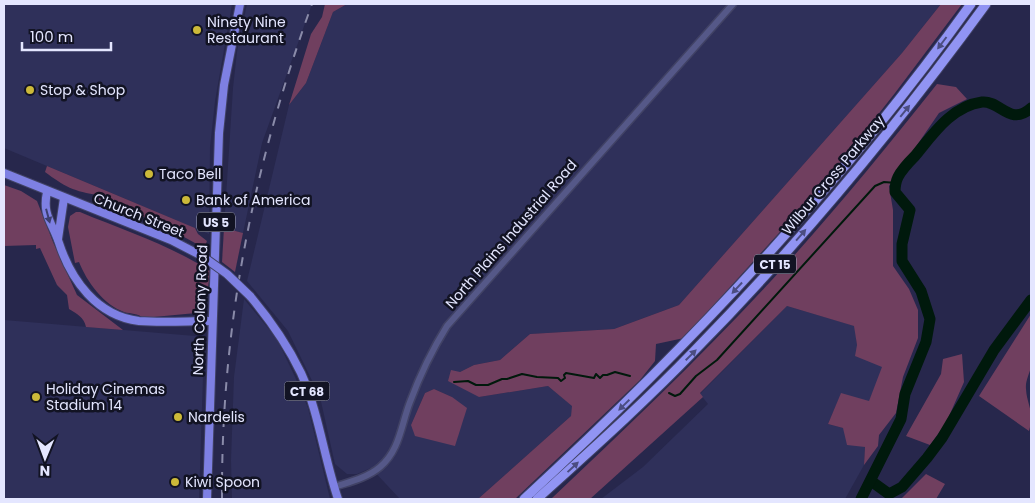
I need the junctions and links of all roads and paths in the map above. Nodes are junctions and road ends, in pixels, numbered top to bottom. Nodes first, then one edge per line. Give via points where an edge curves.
1 (240, 4) edge
2 (733, 4) edge
3 (971, 4) edge
4 (986, 4) edge
5 (4, 173) edge
6 (48, 192) junction
7 (64, 198) junction
8 (58, 239) junction
9 (212, 321) junction
10 (334, 487) junction
11 (207, 499) edge
12 (338, 499) edge
13 (524, 499) edge
14 (537, 499) edge

1 - 9 main road, North Colony Road / US 5 via 224,85 219,133
2 - 10 street, North Plains Industrial Road via 447,326 422,373 393,452 372,473
3 -> 13 highway, Wilbur Cross Parkway / CT 15 via 869,136 773,249 656,373
14 -> 4 highway, Wilbur Cross Parkway / CT 15 via 664,382 754,288 839,192
5 - 6 main road, CT 68
6 - 7 main road, CT 68
6 -> 8 main road via 46,213
7 - 8 main road
7 - 10 main road, Church Street / CT 68, bridge via 171,240 202,256 250,296 276,328 301,374
8 - 9 main road via 76,280 109,312 138,321
9 - 11 main road, North Colony Road / US 5
10 - 12 main road, Church Street / CT 68

